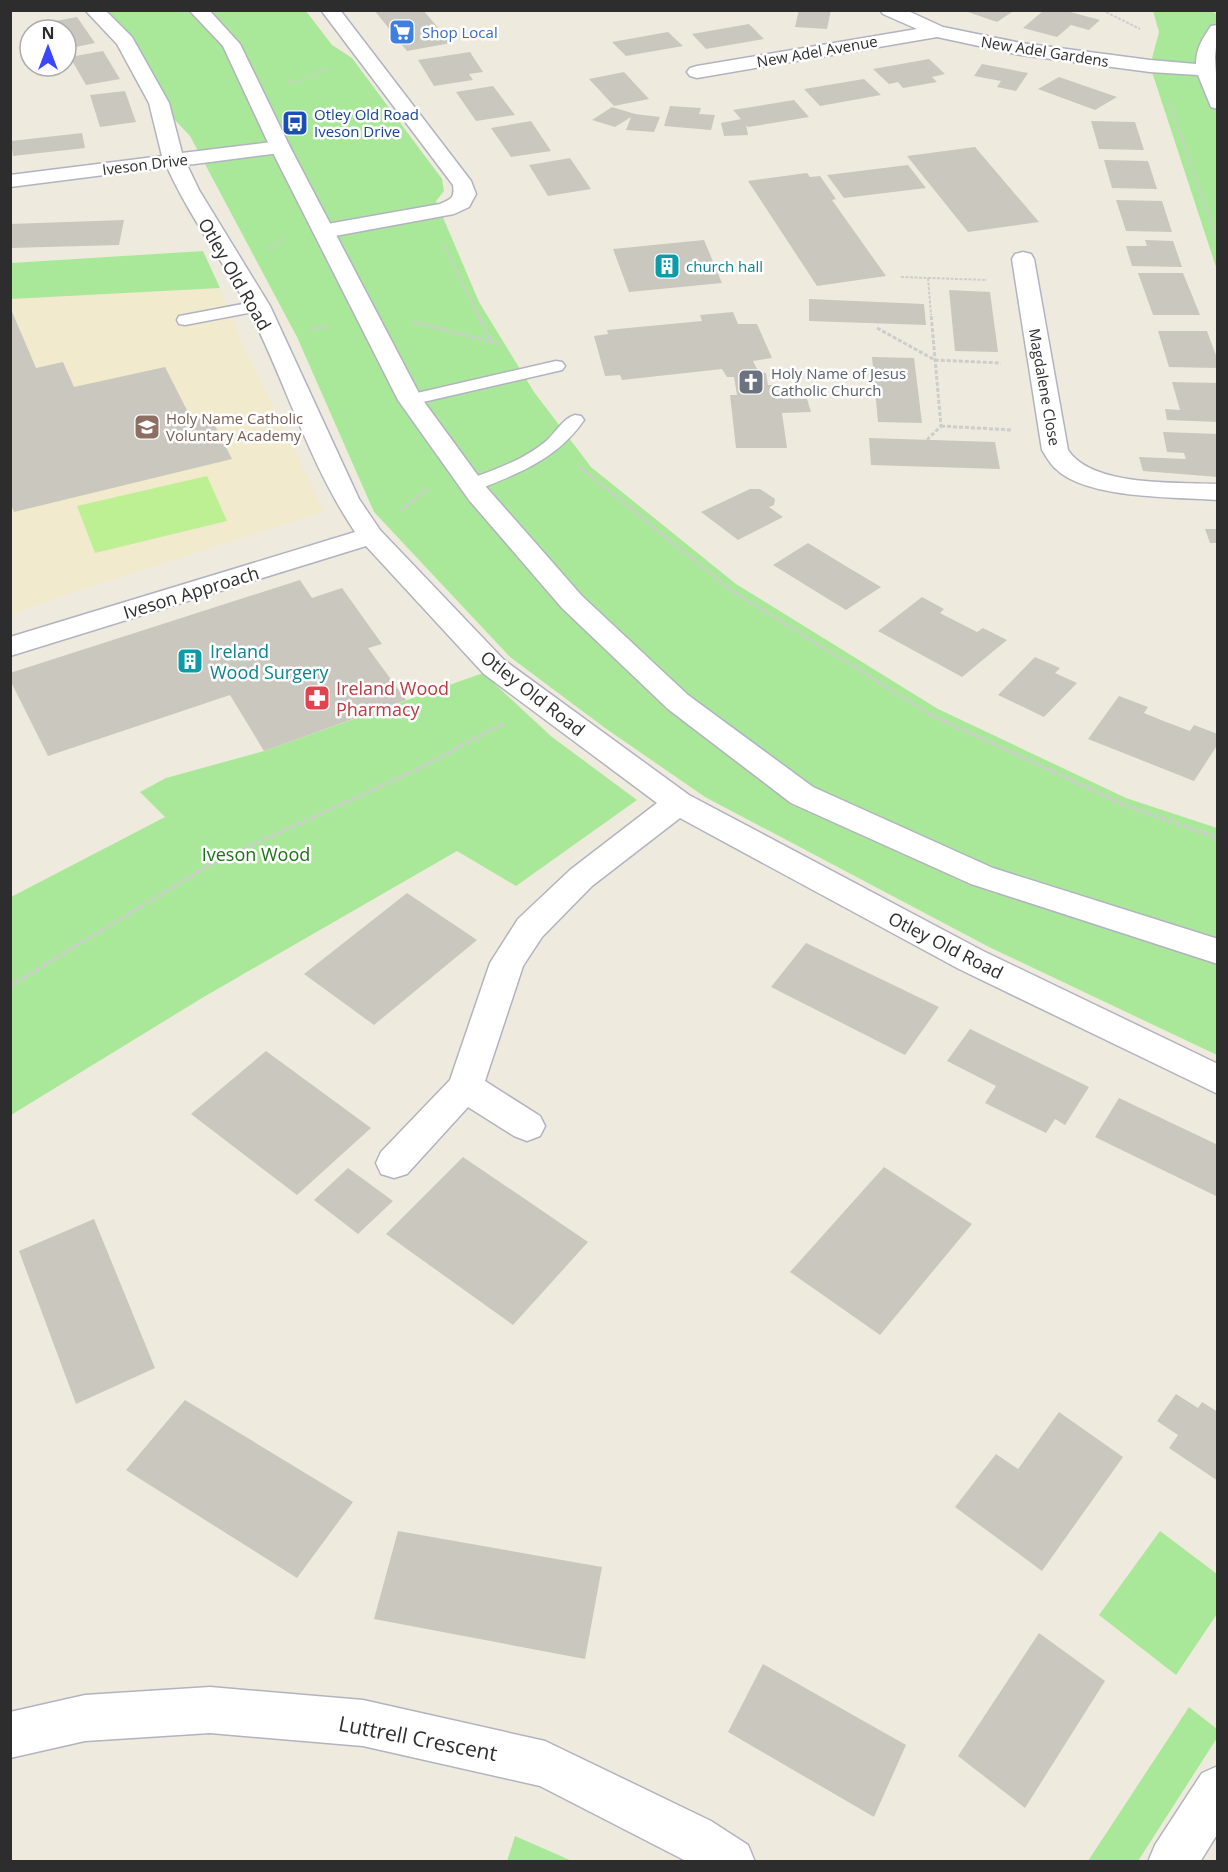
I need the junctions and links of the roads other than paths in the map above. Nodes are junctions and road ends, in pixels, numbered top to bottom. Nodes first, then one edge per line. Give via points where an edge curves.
1 (94, 10) edge
2 (198, 10) edge
3 (330, 10) edge
4 (889, 10) edge
5 (1218, 30) edge
6 (937, 31) junction
7 (1205, 70) junction
8 (697, 72) dead end
9 (1218, 103) edge
10 (280, 147) junction
11 (174, 160) junction
12 (10, 181) edge
13 (319, 221) junction
14 (1025, 270) road end
15 (258, 306) junction
16 (185, 320) dead end
17 (556, 366) dead end
18 (410, 400) junction
19 (575, 420) dead end
20 (464, 475) junction
21 (1218, 492) edge
22 (370, 536) junction
23 (10, 647) edge
24 (678, 803) junction
25 (1218, 952) edge
26 (1218, 1080) edge
27 (465, 1087) junction
28 (527, 1126) dead end
29 (394, 1163) dead end
30 (10, 1736) edge
31 (1218, 1789) edge
32 (731, 1862) edge
33 (1172, 1862) edge

1 - 11 street, Otley Old Road via 125,41 159,103
2 - 10 street via 231,44
3 - 13 street via 464,185 465,194 460,202 446,209
4 - 6 street, New Adel Gardens
5 - 7 street via 1205,53
6 - 7 street, New Adel Gardens via 1020,49
6 - 8 street, New Adel Avenue
7 - 9 street
10 - 11 street, Iveson Drive
10 - 13 street
11 - 12 street, Iveson Drive
11 - 15 street, Otley Old Road via 207,225
13 - 18 street
14 - 21 street, Magdalene Close via 1055,450 1066,465 1084,476 1111,484
15 - 16 lane
15 - 22 street, Otley Old Road via 346,499
17 - 18 lane
18 - 20 street
19 - 20 lane via 559,441 532,461
20 - 25 street via 593,622 678,702 801,795 982,876
22 - 23 street, Iveson Approach
22 - 24 street, Otley Old Road via 494,667
24 - 26 street, Otley Old Road via 971,960
24 - 27 street via 580,878 530,928 507,963
27 - 28 street
27 - 29 street
30 - 32 street, Luttrell Crescent via 85,1719 210,1710 363,1724 545,1764 694,1838
31 - 33 street

